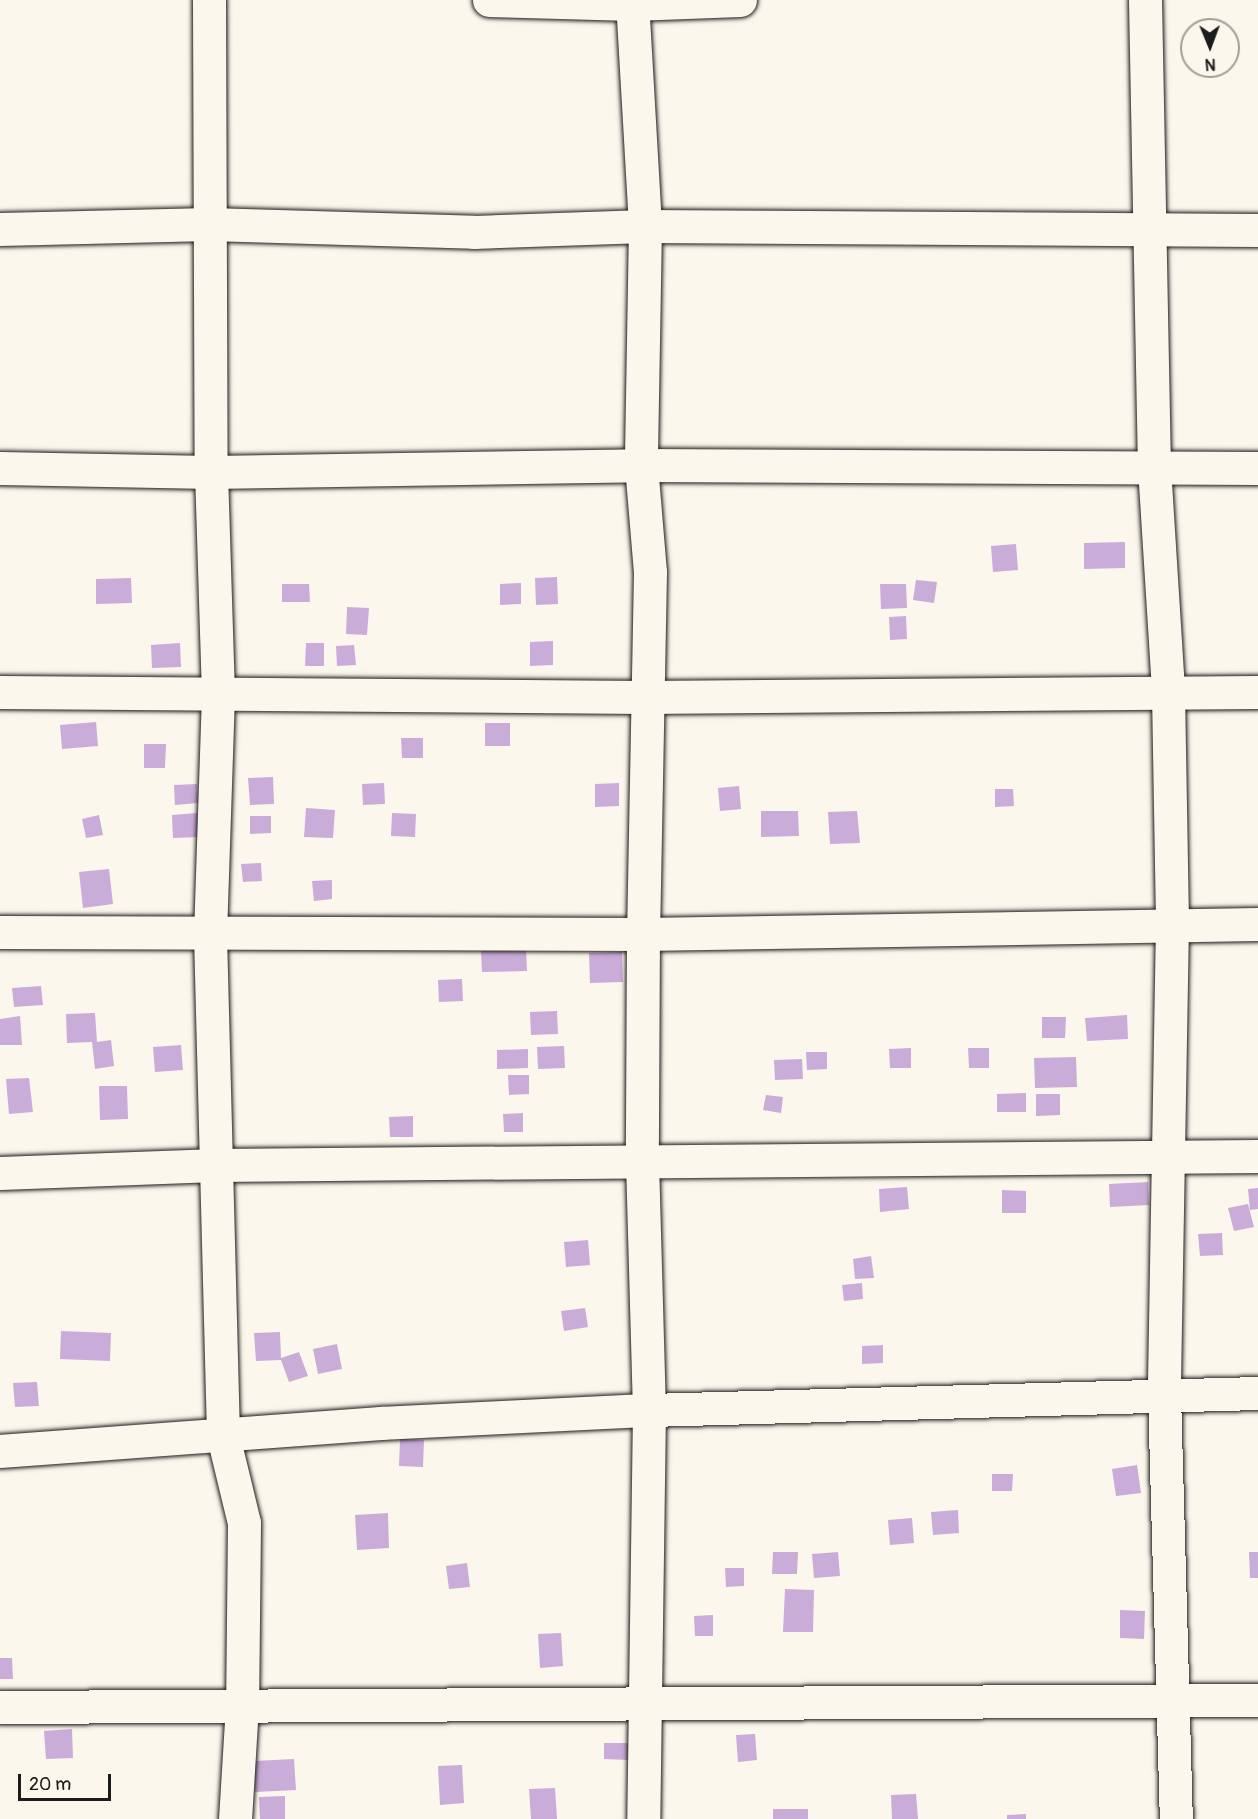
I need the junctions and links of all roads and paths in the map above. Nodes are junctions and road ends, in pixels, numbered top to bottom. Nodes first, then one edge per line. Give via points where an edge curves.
1 (209, 0) edge
2 (489, 0) edge
3 (740, 0) edge
4 (1145, 0) edge
5 (632, 2) edge
6 (209, 224) junction
7 (645, 226) junction
8 (1148, 227) junction
9 (0, 229) edge
10 (1258, 230) edge
11 (641, 465) junction
12 (1154, 467) junction
13 (0, 468) edge
14 (1258, 468) edge
15 (211, 472) junction
16 (0, 692) edge
17 (1168, 692) junction
18 (1258, 692) edge
19 (218, 694) junction
20 (644, 697) junction
21 (1172, 923) junction
22 (1258, 924) edge
23 (0, 932) edge
24 (643, 934) junction
25 (210, 935) junction
26 (1172, 1155) junction
27 (1258, 1156) edge
28 (642, 1161) junction
29 (216, 1165) junction
30 (0, 1173) edge
31 (1258, 1393) edge
32 (1164, 1394) junction
33 (649, 1410) junction
34 (222, 1436) junction
35 (0, 1450) edge
36 (1258, 1700) edge
37 (1173, 1701) junction
38 (242, 1705) junction
39 (0, 1707) edge
40 (644, 1707) junction
41 (235, 1819) edge
42 (643, 1819) edge
43 (1176, 1819) edge

1 - 6 street
2 - 5 street
3 - 5 street
4 - 8 street
5 - 7 street
6 - 7 street via 474,232
6 - 9 street
6 - 15 street
7 - 8 street
7 - 11 street
8 - 10 street
8 - 12 street
11 - 12 street
11 - 15 street
11 - 20 street via 650,572
12 - 14 street
12 - 17 street
13 - 15 street
15 - 19 street
16 - 19 street
17 - 18 street
17 - 20 street
17 - 21 street
19 - 20 street
19 - 25 street
20 - 24 street
21 - 22 street
21 - 24 street
21 - 26 street
23 - 25 street
24 - 25 street
24 - 28 street
25 - 29 street
26 - 27 street
26 - 28 street
26 - 32 street
28 - 29 street
28 - 33 street
29 - 30 street
29 - 34 street
31 - 32 street
32 - 33 street
32 - 37 street
33 - 34 street
33 - 40 street
34 - 35 street
34 - 38 street via 244,1523
36 - 37 street
37 - 40 street
37 - 43 street
38 - 39 street
38 - 40 street
38 - 41 street
40 - 42 street

